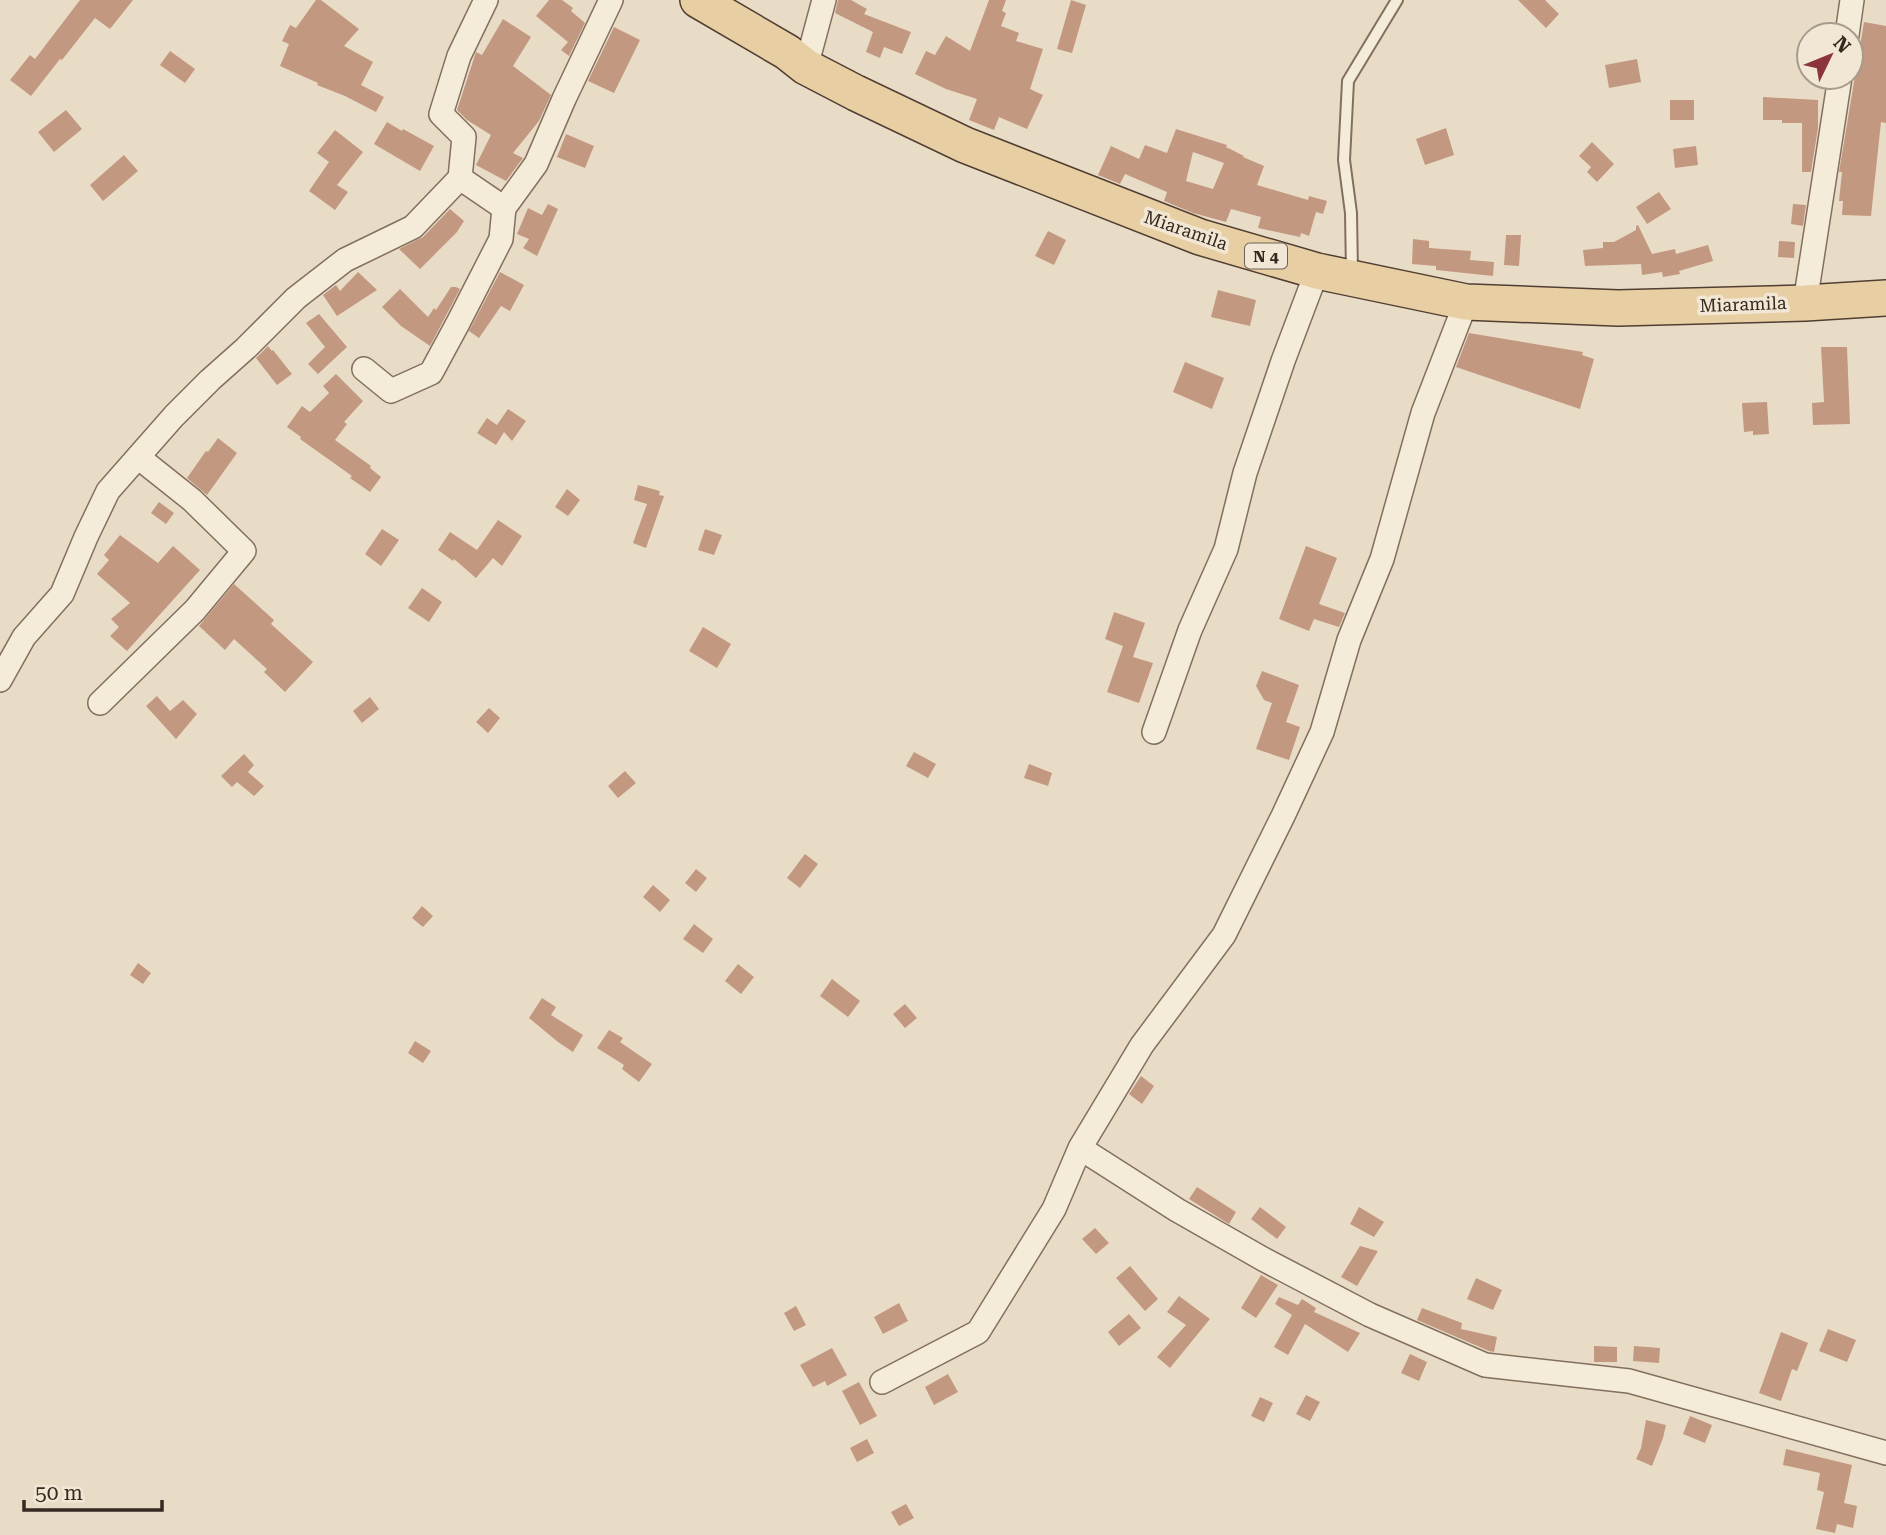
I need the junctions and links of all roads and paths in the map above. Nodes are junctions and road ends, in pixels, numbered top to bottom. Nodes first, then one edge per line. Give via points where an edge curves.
1 (486, 0) edge
2 (611, 0) edge
3 (698, 0) edge
4 (824, 0) edge
5 (1397, 0) edge
6 (1852, 0) edge
7 (1849, 21) edge
8 (806, 66) junction
9 (1838, 91) edge
10 (460, 178) junction
11 (504, 208) junction
12 (1317, 271) junction
13 (1352, 279) junction
14 (1886, 298) edge
15 (1466, 302) junction
16 (1805, 303) junction
17 (363, 369) dead end
18 (138, 457) junction
19 (0, 680) edge
20 (100, 703) dead end
21 (1154, 732) dead end
22 (1080, 1148) junction
23 (882, 1382) dead end
24 (1886, 1452) edge

1 - 10 street via 459,56 441,114 464,137
2 - 11 street via 536,164
3 - 8 main road, Miaramila / N 4
4 - 8 street
5 - 13 lane via 1348,81 1344,160
6 - 7 street
8 - 12 main road, Miaramila / N 4 via 965,145 1199,237
9 - 16 street
10 - 11 street
10 - 18 street via 413,227 345,260 296,298
11 - 17 street via 501,239 431,373 391,391
12 - 13 main road, Miaramila / N 4
12 - 21 street via 1245,473 1226,549 1190,630
13 - 15 main road, Miaramila / N 4
14 - 16 main road, Miaramila / N 4
15 - 16 main road, Miaramila / N 4 via 1618,308
15 - 22 street via 1423,412 1382,559 1349,640 1317,744 1224,935 1142,1045
18 - 19 street via 108,491 62,594 24,637
18 - 20 street via 192,500 244,551 195,610
22 - 23 street via 1054,1209 978,1332
22 - 24 street via 1263,1259 1370,1315 1485,1365 1629,1381

